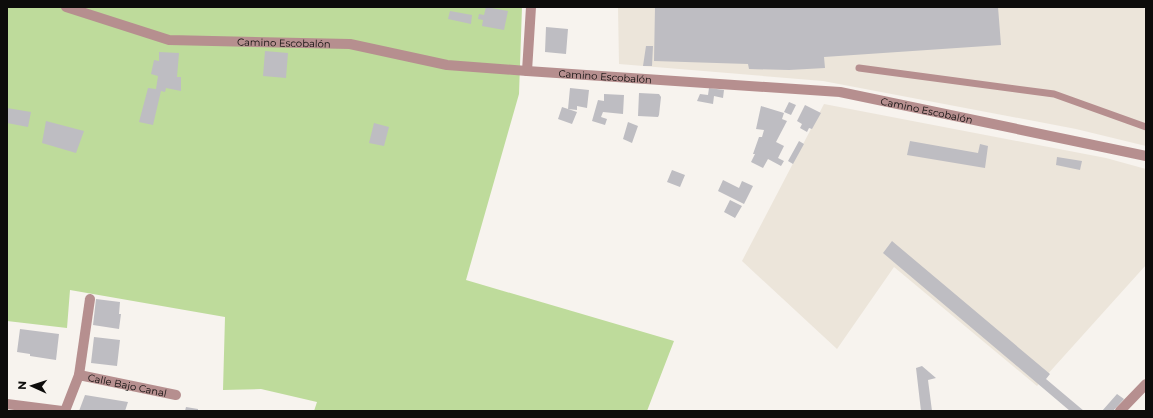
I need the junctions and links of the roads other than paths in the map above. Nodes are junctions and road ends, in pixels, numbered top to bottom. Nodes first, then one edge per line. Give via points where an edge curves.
1 (66, 7) edge
2 (531, 7) edge
3 (859, 68) dead end
4 (527, 71) junction
5 (1146, 127) edge
6 (1146, 156) edge
7 (90, 299) dead end
8 (78, 375) junction
9 (1146, 384) edge
10 (176, 395) dead end
11 (7, 404) edge
12 (63, 411) edge
13 (1120, 411) edge

1 - 4 street, Camino Escobalón via 169,40 350,44 447,65
2 - 4 street
3 - 5 lane via 1054,94
4 - 6 street, Camino Escobalón via 840,92
7 - 8 street, Calle Bajo Canal
8 - 10 street, Calle Bajo Canal
8 - 12 street, Calle Bajo Canal
9 - 13 street
11 - 12 street

